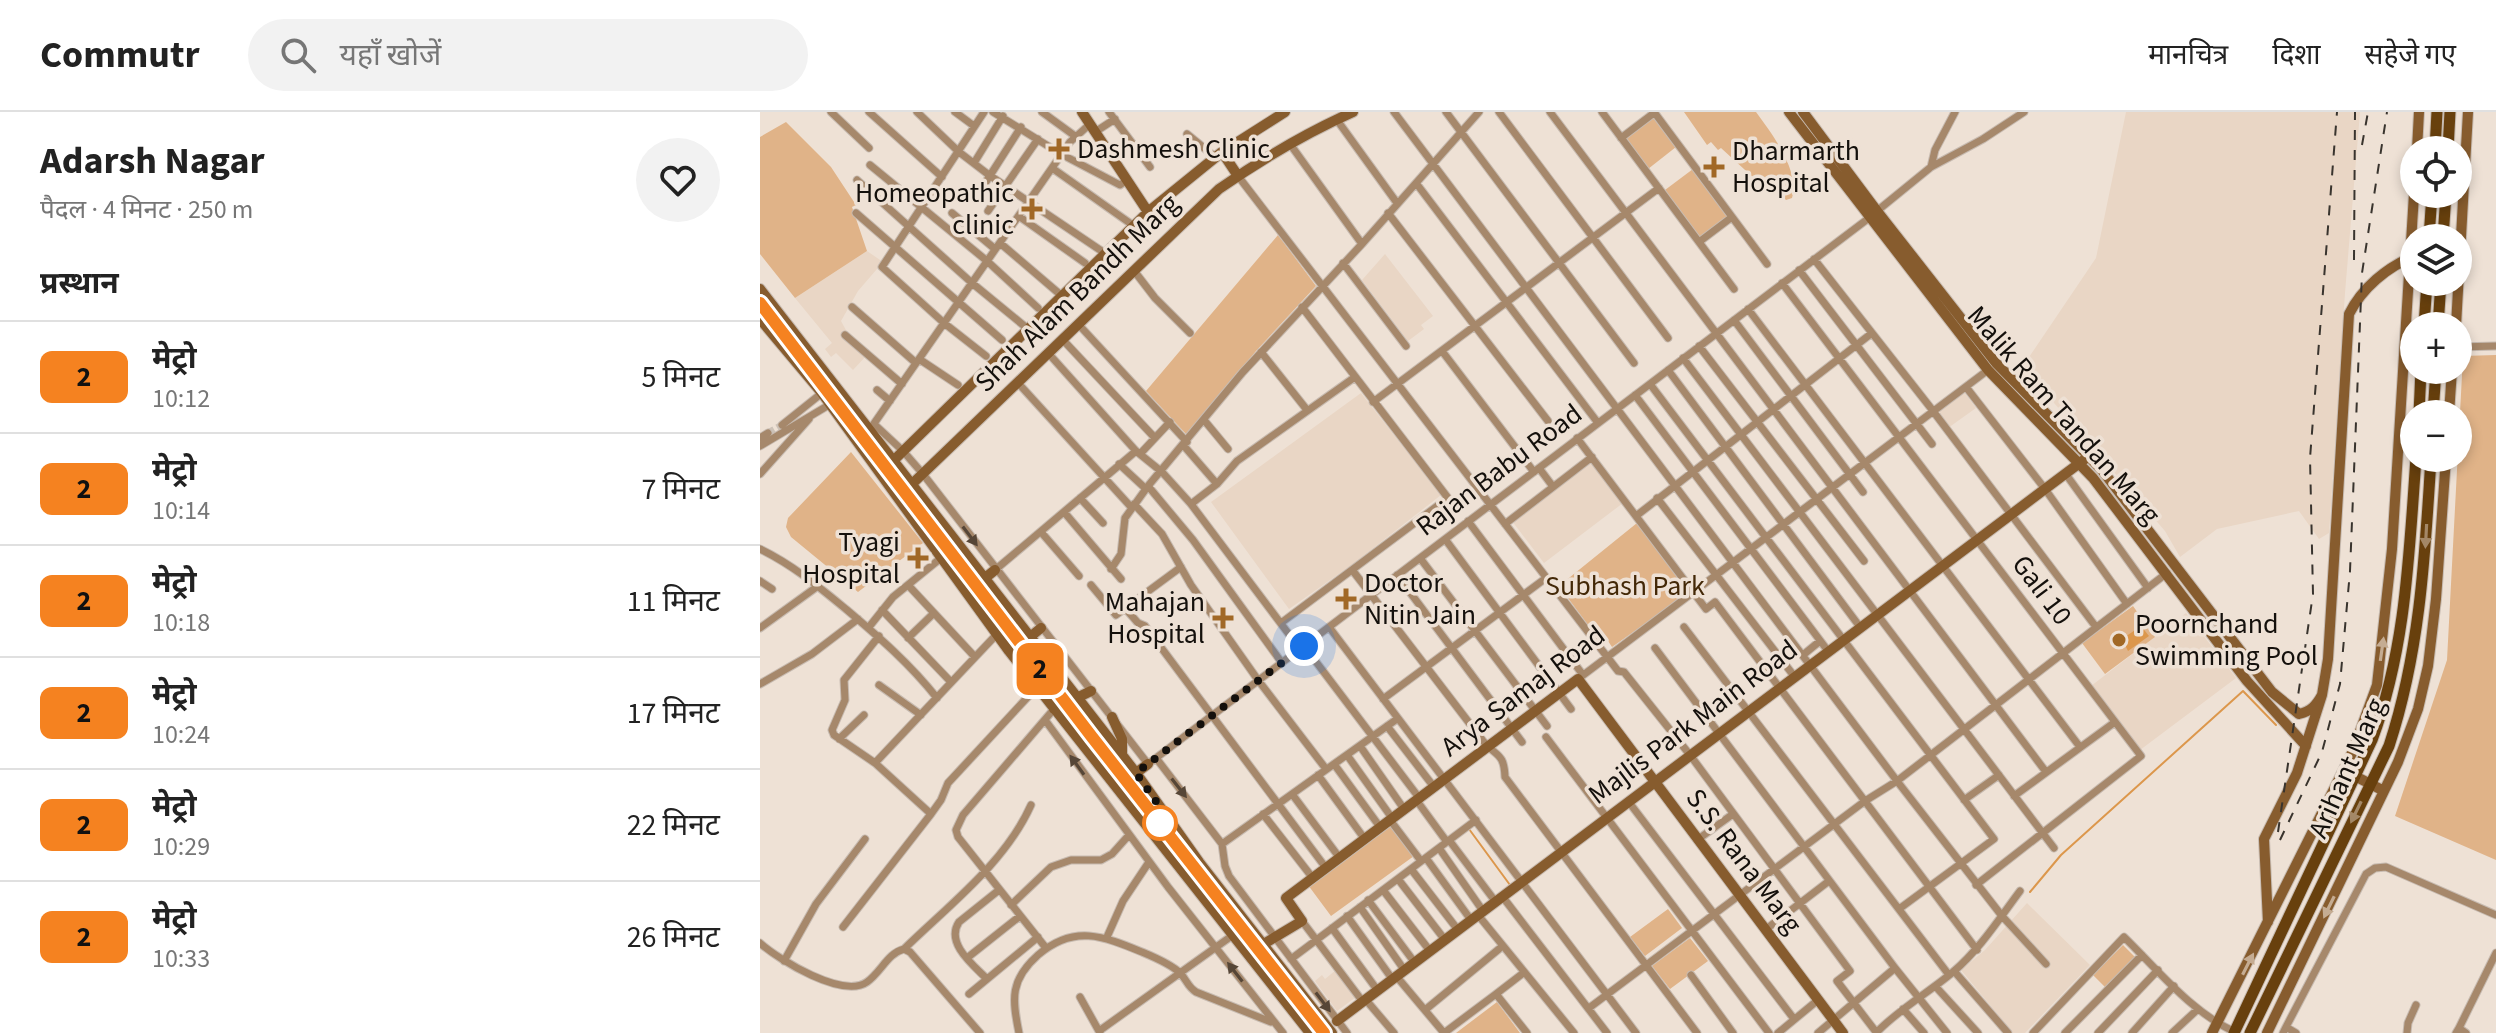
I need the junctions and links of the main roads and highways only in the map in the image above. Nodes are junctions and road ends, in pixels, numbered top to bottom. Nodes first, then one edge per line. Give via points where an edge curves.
1 (2437, 112) edge
2 (2450, 112) edge
3 (2436, 136) edge
4 (2449, 136) edge
5 (2415, 472) edge
6 (2430, 472) edge
7 (2234, 1032) edge
8 (2250, 1033) edge

1 - 3 main road
2 - 4 main road
5 - 7 main road, Arihant Marg via 2407,577 2387,699
6 -> 8 main road, Arihant Marg via 2412,665 2389,746

